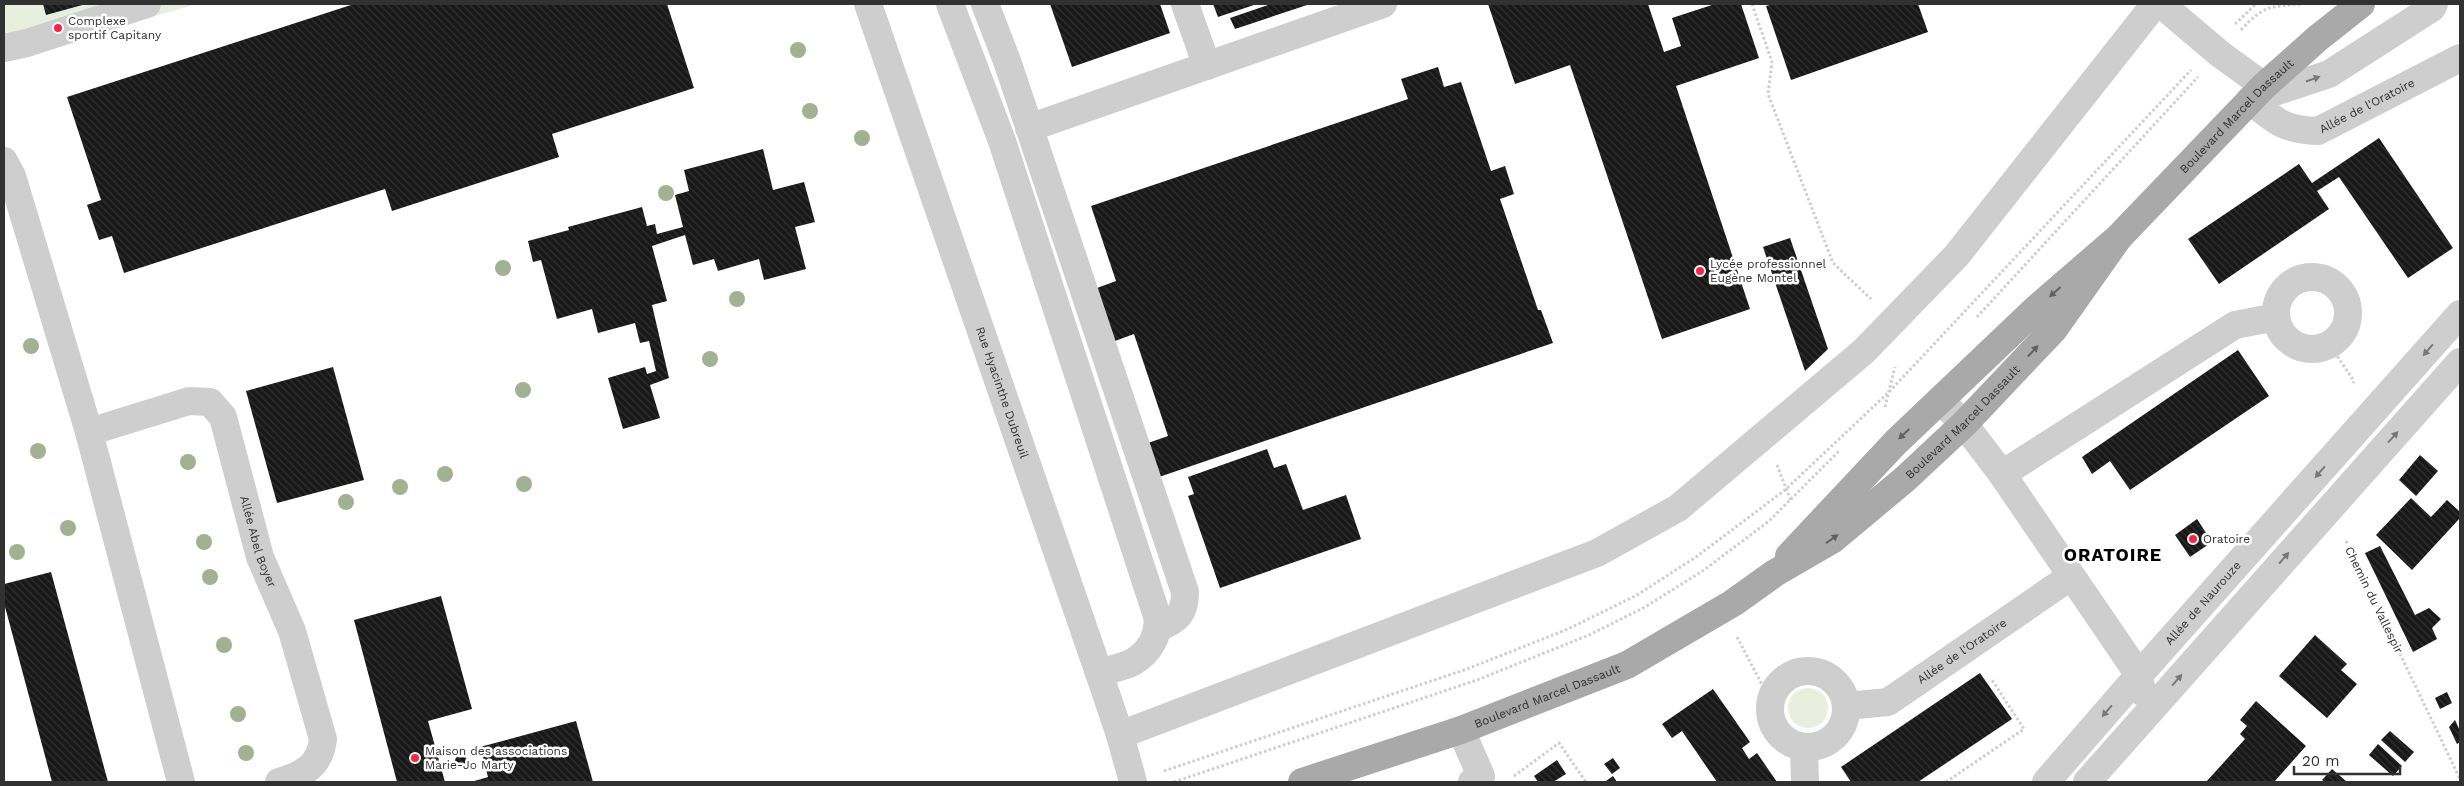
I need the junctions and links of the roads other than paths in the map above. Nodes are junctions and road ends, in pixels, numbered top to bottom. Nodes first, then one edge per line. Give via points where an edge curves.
1 (147, 4) edge
2 (868, 4) edge
3 (950, 4) edge
4 (985, 4) edge
5 (1186, 4) edge
6 (1383, 4) edge
7 (2155, 4) edge
8 (2161, 4) edge
9 (2361, 4) edge
10 (2434, 4) edge
11 (4, 48) edge
12 (2460, 58) edge
13 (1207, 66) junction
14 (2257, 93) junction
15 (1029, 128) junction
16 (4, 161) edge
17 (2119, 237) junction
18 (2460, 314) edge
19 (2276, 317) junction
20 (2460, 362) edge
21 (1940, 400) junction
22 (1964, 424) junction
23 (89, 432) junction
24 (2002, 474) junction
25 (1775, 573) junction
26 (2070, 578) junction
27 (1159, 627) junction
28 (1099, 672) junction
29 (2138, 675) junction
30 (1847, 706) junction
31 (2146, 716) junction
32 (1461, 730) junction
33 (1120, 734) junction
34 (1804, 748) junction
35 (1477, 779) edge
36 (181, 782) edge
37 (279, 782) edge
38 (1133, 782) edge
39 (1302, 782) edge
40 (1804, 782) edge
41 (2046, 782) edge
42 (2087, 782) edge

1 - 11 street
2 - 28 street, Rue Hyacinthe Dubreuil
3 - 27 street via 1002,141
4 - 15 street
5 - 13 street
6 - 13 street
7 - 33 street via 1958,255 1864,352 1678,508 1597,553
8 - 14 street, Allée de l'Oratoire via 2220,54
9 - 14 main road, Boulevard Marcel Dassault
14 -> 10 street via 2329,74
12 - 14 street, Allée de l'Oratoire via 2318,131 2297,130 2278,123
13 - 15 street
14 - 17 main road, Boulevard Marcel Dassault
15 - 27 street via 1184,592 1182,615
16 - 23 street via 12,176
17 -> 21 main road, Boulevard Marcel Dassault via 2037,308
22 -> 17 main road, Boulevard Marcel Dassault via 2054,328
18 -> 29 street, Allée de Naurouze
19 - 19 street via 2277,303 2284,290 2294,280 2308,276 2335,284 2344,295 2348,309 2347,323 2340,336 2316,349 2302,348 2289,341 2280,330
19 - 24 street via 2235,325
31 -> 20 street
21 - 22 street
21 -> 25 main road, Boulevard Marcel Dassault via 1843,496
22 - 24 street
25 -> 22 main road, Boulevard Marcel Dassault via 1832,540 1905,480
23 - 36 street
23 - 37 street, Allée Abel Boyer via 189,402 210,402 223,417 260,557 292,632 323,739 320,755 310,768
24 - 26 street
25 - 32 main road, Boulevard Marcel Dassault via 1733,603 1627,665
26 - 29 street
26 - 30 street, Allée de l'Oratoire via 1888,702
27 - 28 street via 1155,638 1134,662
28 - 33 street, Rue Hyacinthe Dubreuil
29 - 31 street
29 -> 41 street, Allée de Naurouze
30 - 34 street via 1840,732 1818,747
30 - 34 street via 1843,693 1824,674 1798,672 1786,678 1770,700 1769,713 1780,737
31 - 42 street
32 - 35 street
32 - 39 main road, Boulevard Marcel Dassault
33 - 38 street, Rue Hyacinthe Dubreuil
34 - 40 street

